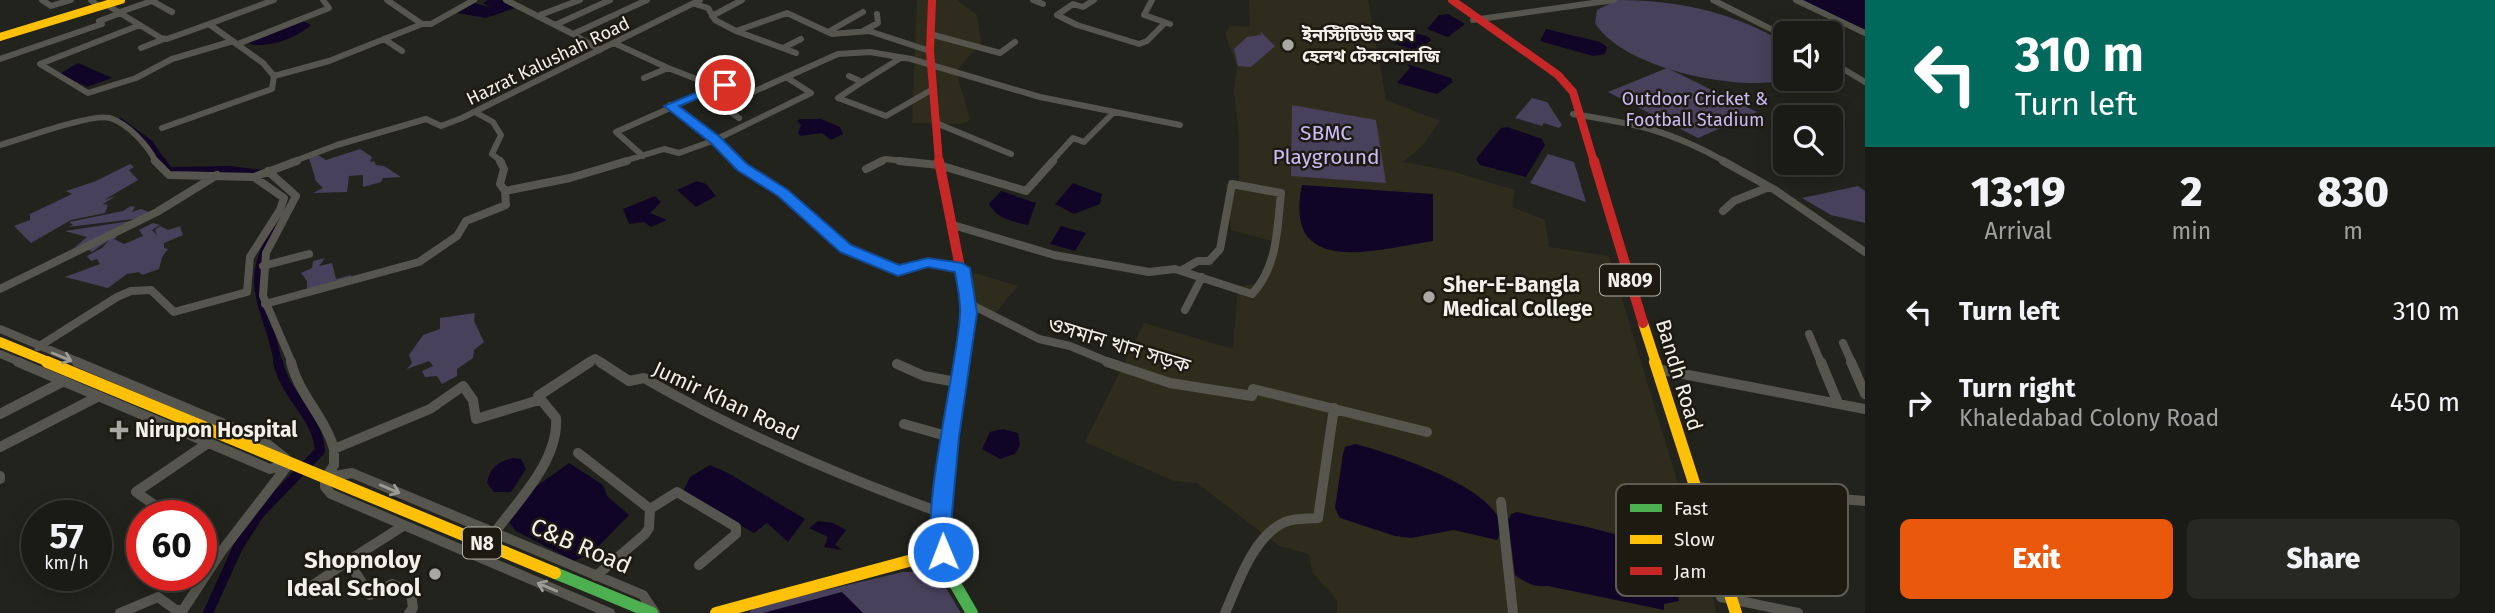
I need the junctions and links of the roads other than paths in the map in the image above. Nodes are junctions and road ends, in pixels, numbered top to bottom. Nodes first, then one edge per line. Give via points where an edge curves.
1 (43, 0) edge
2 (71, 0) edge
3 (121, 0) edge
4 (248, 0) edge
5 (274, 0) edge
6 (323, 0) edge
7 (387, 0) edge
8 (474, 0) edge
9 (520, 0) edge
10 (580, 0) edge
11 (610, 0) edge
12 (646, 0) edge
13 (742, 0) edge
14 (932, 0) edge
15 (1033, 0) edge
16 (1094, 0) edge
17 (1151, 0) edge
18 (1450, 0) edge
19 (1614, 0) edge
20 (1713, 0) edge
21 (1796, 0) edge
22 (153, 1) edge
23 (509, 1) edge
24 (102, 2) edge
25 (697, 2) edge
26 (1043, 4) dead end
27 (257, 6) junction
28 (172, 12) dead end
29 (863, 12) dead end
30 (120, 13) junction
31 (877, 14) dead end
32 (540, 15) junction
33 (712, 16) junction
34 (1475, 19) junction
35 (209, 24) junction
36 (422, 24) junction
37 (140, 25) junction
38 (555, 25) junction
39 (1773, 30) edge
40 (736, 31) junction
41 (863, 31) junction
42 (828, 32) junction
43 (1865, 33) edge
44 (573, 34) junction
45 (930, 34) junction
46 (0, 36) edge
47 (164, 38) junction
48 (384, 39) junction
49 (801, 39) dead end
50 (1014, 42) dead end
51 (235, 43) junction
52 (614, 43) junction
53 (141, 48) dead end
54 (783, 48) junction
55 (600, 50) junction
56 (402, 51) dead end
57 (930, 51) junction
58 (796, 53) dead end
59 (0, 59) edge
60 (899, 59) junction
61 (931, 64) junction
62 (668, 68) junction
63 (1843, 69) edge
64 (274, 76) junction
65 (849, 76) dead end
66 (786, 77) junction
67 (644, 79) dead end
68 (862, 82) junction
69 (1865, 82) edge
70 (717, 87) junction
71 (933, 89) junction
72 (744, 94) junction
73 (670, 106) junction
74 (475, 112) junction
75 (1114, 112) junction
76 (1577, 114) junction
77 (739, 118) dead end
78 (936, 123) junction
79 (1180, 125) dead end
80 (162, 128) dead end
81 (715, 140) junction
82 (0, 145) edge
83 (1011, 154) dead end
84 (643, 156) junction
85 (939, 165) junction
86 (866, 169) dead end
87 (268, 171) junction
88 (217, 175) junction
89 (254, 177) junction
90 (1769, 187) junction
91 (505, 191) junction
92 (1723, 211) dead end
93 (953, 225) junction
94 (1865, 251) edge
95 (309, 254) dead end
96 (263, 266) junction
97 (962, 268) junction
98 (1182, 270) junction
99 (1202, 277) junction
100 (1628, 285) junction
101 (0, 289) edge
102 (968, 303) junction
103 (265, 304) junction
104 (1185, 310) dead end
105 (0, 330) edge
106 (1810, 334) dead end
107 (0, 342) edge
108 (1843, 343) dead end
109 (38, 347) junction
110 (0, 354) edge
111 (897, 364) dead end
112 (1657, 369) junction
113 (64, 381) junction
114 (956, 382) junction
115 (1865, 394) edge
116 (99, 396) junction
117 (539, 400) junction
118 (1838, 403) junction
119 (1334, 408) junction
120 (1865, 409) edge
121 (0, 414) edge
122 (904, 424) dead end
123 (1427, 432) dead end
124 (950, 437) junction
125 (208, 443) junction
126 (0, 447) edge
127 (334, 449) junction
128 (578, 453) dead end
129 (292, 464) junction
130 (326, 478) junction
131 (1690, 484) edge
132 (1694, 484) edge
133 (147, 500) edge
134 (1501, 502) dead end
135 (650, 509) junction
136 (942, 513) junction
137 (403, 526) junction
138 (495, 532) junction
139 (217, 551) edge
140 (220, 552) junction
141 (943, 552) junction
142 (348, 561) junction
143 (699, 565) dead end
144 (596, 576) junction
145 (313, 585) dead end
146 (1726, 598) junction
147 (182, 611) edge
148 (120, 613) edge
149 (410, 613) edge
150 (610, 613) edge
151 (654, 613) edge
152 (716, 613) edge
153 (972, 613) edge
154 (1225, 613) edge
155 (1513, 613) edge
156 (1726, 613) edge
157 (1736, 613) edge
158 (1799, 613) edge

1 - 2 street via 51,6
3 - 24 main road
4 - 27 street
5 - 27 street
6 - 51 street via 329,8
7 - 36 street
8 - 36 street via 431,24
9 - 23 street
10 - 32 street
11 - 38 street
12 - 44 street
13 - 33 street
14 - 45 main road
15 - 26 street
16 - 17 street via 1083,7 1073,4 1057,15 1139,44 1168,23 1144,15
18 - 34 main road, Bandh Road / N809
19 - 34 street
20 - 39 street
21 - 43 street
22 - 28 street
22 - 30 street
23 - 32 street
24 - 30 street
24 - 46 main road
25 - 33 street
25 - 52 street, Hazrat Kalushah Road
27 - 35 street
29 - 42 street
30 - 37 street
30 - 59 street via 99,21 102,24
31 - 41 street via 878,23
32 - 38 street
33 - 40 street
34 - 76 main road, Bandh Road / N809 via 1558,80
35 - 47 street
35 - 51 street
36 - 48 street
37 - 47 street
37 - 51 street via 40,64 88,93 136,78 172,59
38 - 44 street
40 - 42 street via 786,13
40 - 54 street
41 - 42 street
41 - 57 street
44 - 55 street
45 - 50 street via 1000,53
45 - 57 main road
47 - 53 street
48 - 56 street
48 - 64 street
49 - 54 street
51 - 64 street
52 - 55 street, Hazrat Kalushah Road
52 - 62 street via 629,54 654,58
54 - 58 street
55 - 74 street, Hazrat Kalushah Road
57 - 61 main road
60 - 61 street
60 - 66 street via 846,52
60 - 68 street
61 - 71 main road
61 - 75 street via 1006,88
62 - 67 street
62 - 70 street
63 - 69 street
64 - 80 street via 272,89
65 - 68 street
66 - 72 street
66 - 81 street via 811,93
68 - 71 street via 838,98 886,116
70 - 72 street via 725,85
70 - 73 street
71 - 78 main road
72 - 77 street via 720,106
73 - 81 street
73 - 84 street via 617,132
74 - 87 street, Hazrat Kalushah Road via 444,125 426,118
74 - 91 street via 493,122 501,135 492,154 503,163 499,177
75 - 79 street via 1153,116
75 - 85 street via 1084,142 1074,138 1026,191
76 - 90 street via 1670,133
76 - 100 main road, Bandh Road / N809
78 - 83 street
78 - 85 main road
81 - 84 street via 674,154 664,149
81 - 97 street via 742,167 773,185 854,253 898,271 928,262
82 - 88 street via 85,120 110,118 146,143 159,168 169,175
84 - 91 street
85 - 86 street via 885,159
85 - 93 main road
87 - 89 street
87 - 96 street via 296,196
88 - 89 street
88 - 101 street via 157,212
89 - 109 street via 285,201 250,257 247,292 174,312 151,290 131,291
90 - 92 street via 1734,201
90 - 94 street
91 - 103 street via 506,205 466,220 457,236 419,262
93 - 97 main road
93 - 98 street via 1054,256 1149,272
95 - 96 street
96 - 103 street
97 - 102 main road
98 - 99 street
98 - 99 street via 1209,261 1220,248 1232,184 1281,192 1275,253 1261,286 1252,294
99 - 104 street
100 - 112 main road, Bandh Road / N809
100 - 131 main road, Bandh Road / N809
102 - 114 main road
102 - 119 street, ওসমান খান সড়ক via 1039,339 1170,383 1252,396 1253,389
103 - 127 street via 289,351 296,382 329,431
105 - 109 street
106 - 118 street
107 - 129 main road, N8
108 - 115 street
109 -> 129 street via 262,440
110 - 113 street
111 - 114 street
112 - 118 street
112 - 132 main road, Bandh Road / N809
113 - 116 street
113 - 121 street
114 - 124 main road
116 - 125 street
116 - 126 street
117 - 127 street via 477,419 464,386 430,409
117 - 136 street, Jumir Khan Road via 540,394 591,359 599,359 629,381 644,378 750,435
117 - 138 street via 555,414 553,439 537,473
118 - 120 street
119 - 123 street
119 - 154 street via 1318,518 1276,527 1251,559
122 - 124 street
124 - 136 main road
125 - 129 street via 270,470
125 - 133 street via 136,492
127 - 130 street via 334,465
128 - 135 street
129 - 130 main road, C&B Road / N8
129 - 140 street
130 - 137 street, C&B Road via 324,487 331,495
130 -> 138 street, C&B Road via 352,473
130 - 151 main road, C&B Road / N8
134 - 155 street
135 - 143 street via 677,492 736,527 736,534
135 - 144 street via 645,534
136 - 141 main road
137 - 142 street
150 -> 137 street, C&B Road
138 - 144 street, C&B Road
139 - 140 street
140 - 147 street
141 - 152 main road
141 - 153 main road via 947,571
142 - 145 street
142 - 149 street via 370,595 392,584 411,593
144 - 151 street, C&B Road via 643,595
146 - 156 main road, Bandh Road / N809
146 - 157 main road, Bandh Road / N809
146 - 158 street
147 - 148 street via 158,597

